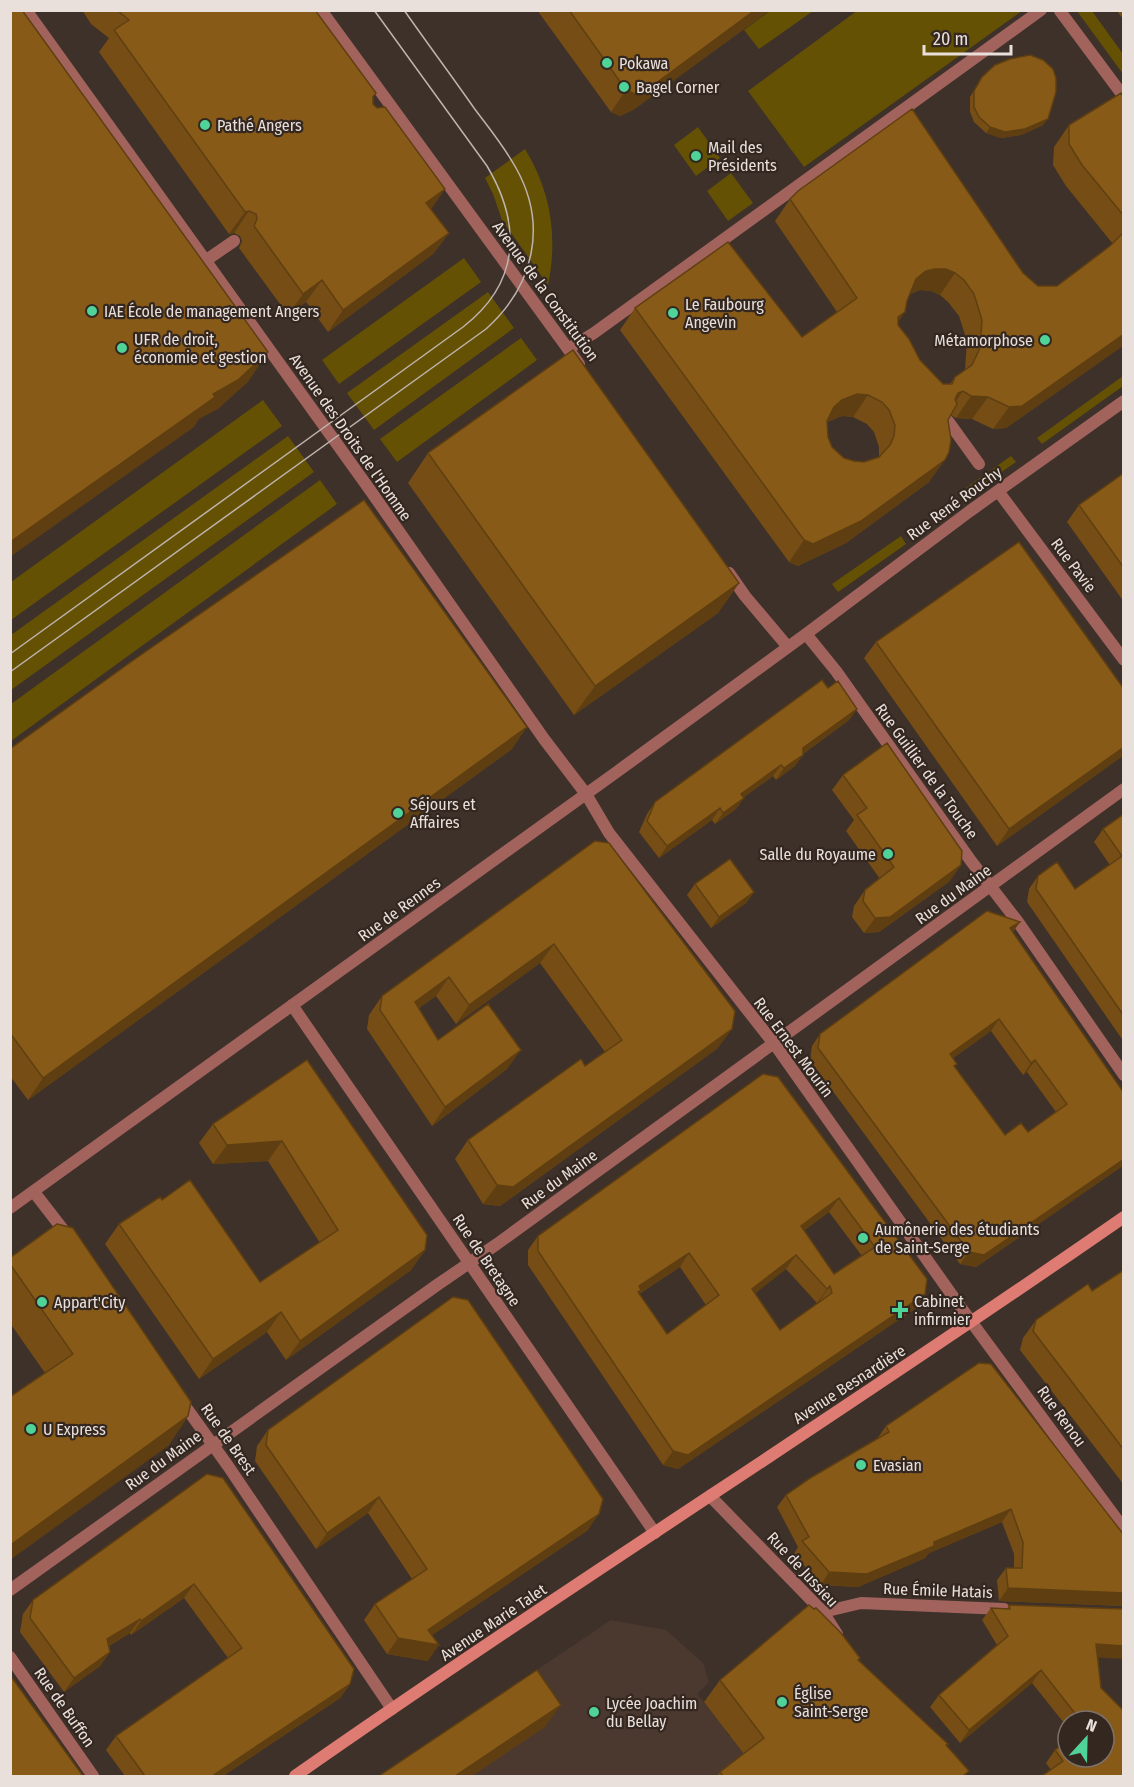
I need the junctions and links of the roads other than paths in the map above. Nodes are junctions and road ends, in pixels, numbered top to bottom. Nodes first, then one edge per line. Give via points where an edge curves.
1 (26, 10) edge
2 (321, 10) edge
3 (1041, 10) edge
4 (1060, 11) edge
5 (1124, 98) edge
6 (390, 104) junction
7 (377, 114) edge
8 (234, 241) dead end
9 (205, 261) junction
10 (568, 349) junction
11 (588, 377) edge
12 (1124, 401) edge
13 (948, 421) edge
14 (979, 464) dead end
15 (998, 491) junction
16 (725, 568) edge
17 (806, 634) junction
18 (788, 647) junction
19 (1124, 660) edge
20 (1124, 789) edge
21 (586, 794) junction
22 (992, 886) junction
23 (292, 1005) junction
24 (773, 1044) junction
25 (1124, 1075) edge
26 (33, 1192) junction
27 (10, 1208) edge
28 (1124, 1217) edge
29 (75, 1247) edge
30 (468, 1264) junction
31 (972, 1323) junction
32 (175, 1392) edge
33 (213, 1444) junction
34 (710, 1496) junction
35 (1124, 1529) edge
36 (655, 1533) junction
37 (10, 1590) edge
38 (1017, 1610) edge
39 (823, 1612) junction
40 (844, 1646) edge
41 (10, 1657) edge
42 (392, 1709) junction
43 (93, 1776) edge
44 (294, 1776) edge

1 - 9 street, Avenue des Droits de l'Homme
2 - 6 street, Avenue de la Constitution
3 - 10 street via 788,201
4 - 5 street
6 - 7 street
6 - 10 street, Avenue de la Constitution
8 - 9 street
9 - 21 street, Avenue des Droits de l'Homme
10 - 11 street, Avenue de la Constitution
12 - 15 street, Rue René Rouchy
13 - 14 street
15 - 17 street, Rue René Rouchy
15 - 19 street, Rue Pavie
16 - 18 street
17 - 18 street, Rue de Rennes
17 - 22 street, Rue Guillier de la Touche
18 - 21 street, Rue de Rennes
20 - 22 street, Rue du Maine
21 - 23 street, Rue de Rennes
21 - 24 street, Rue Ernest Mourin via 609,833
22 - 24 street, Rue du Maine
22 - 25 street, Rue Guillier de la Touche
23 - 26 street, Rue de Rennes
23 - 30 street, Rue de Bretagne
24 - 30 street, Rue du Maine
24 - 31 street, Rue Ernest Mourin
26 - 27 street, Rue de Rennes
26 - 29 street
28 - 31 main road, Avenue Besnardière
30 - 33 street, Rue du Maine
30 - 36 street, Rue de Bretagne
31 - 34 main road, Avenue Besnardière
31 - 35 street, Rue Renou
32 - 33 street, Rue de Brest
33 - 37 street, Rue du Maine
33 - 42 street, Rue de Brest
34 - 36 main road, Avenue Marie Talet
34 - 39 street, Rue de Jussieu
36 - 42 main road, Avenue Marie Talet
38 - 39 street, Rue Émile Hatais via 861,1604
39 - 40 street, Rue de Jussieu
41 - 43 street, Rue de Buffon
42 - 44 main road, Avenue Marie Talet

